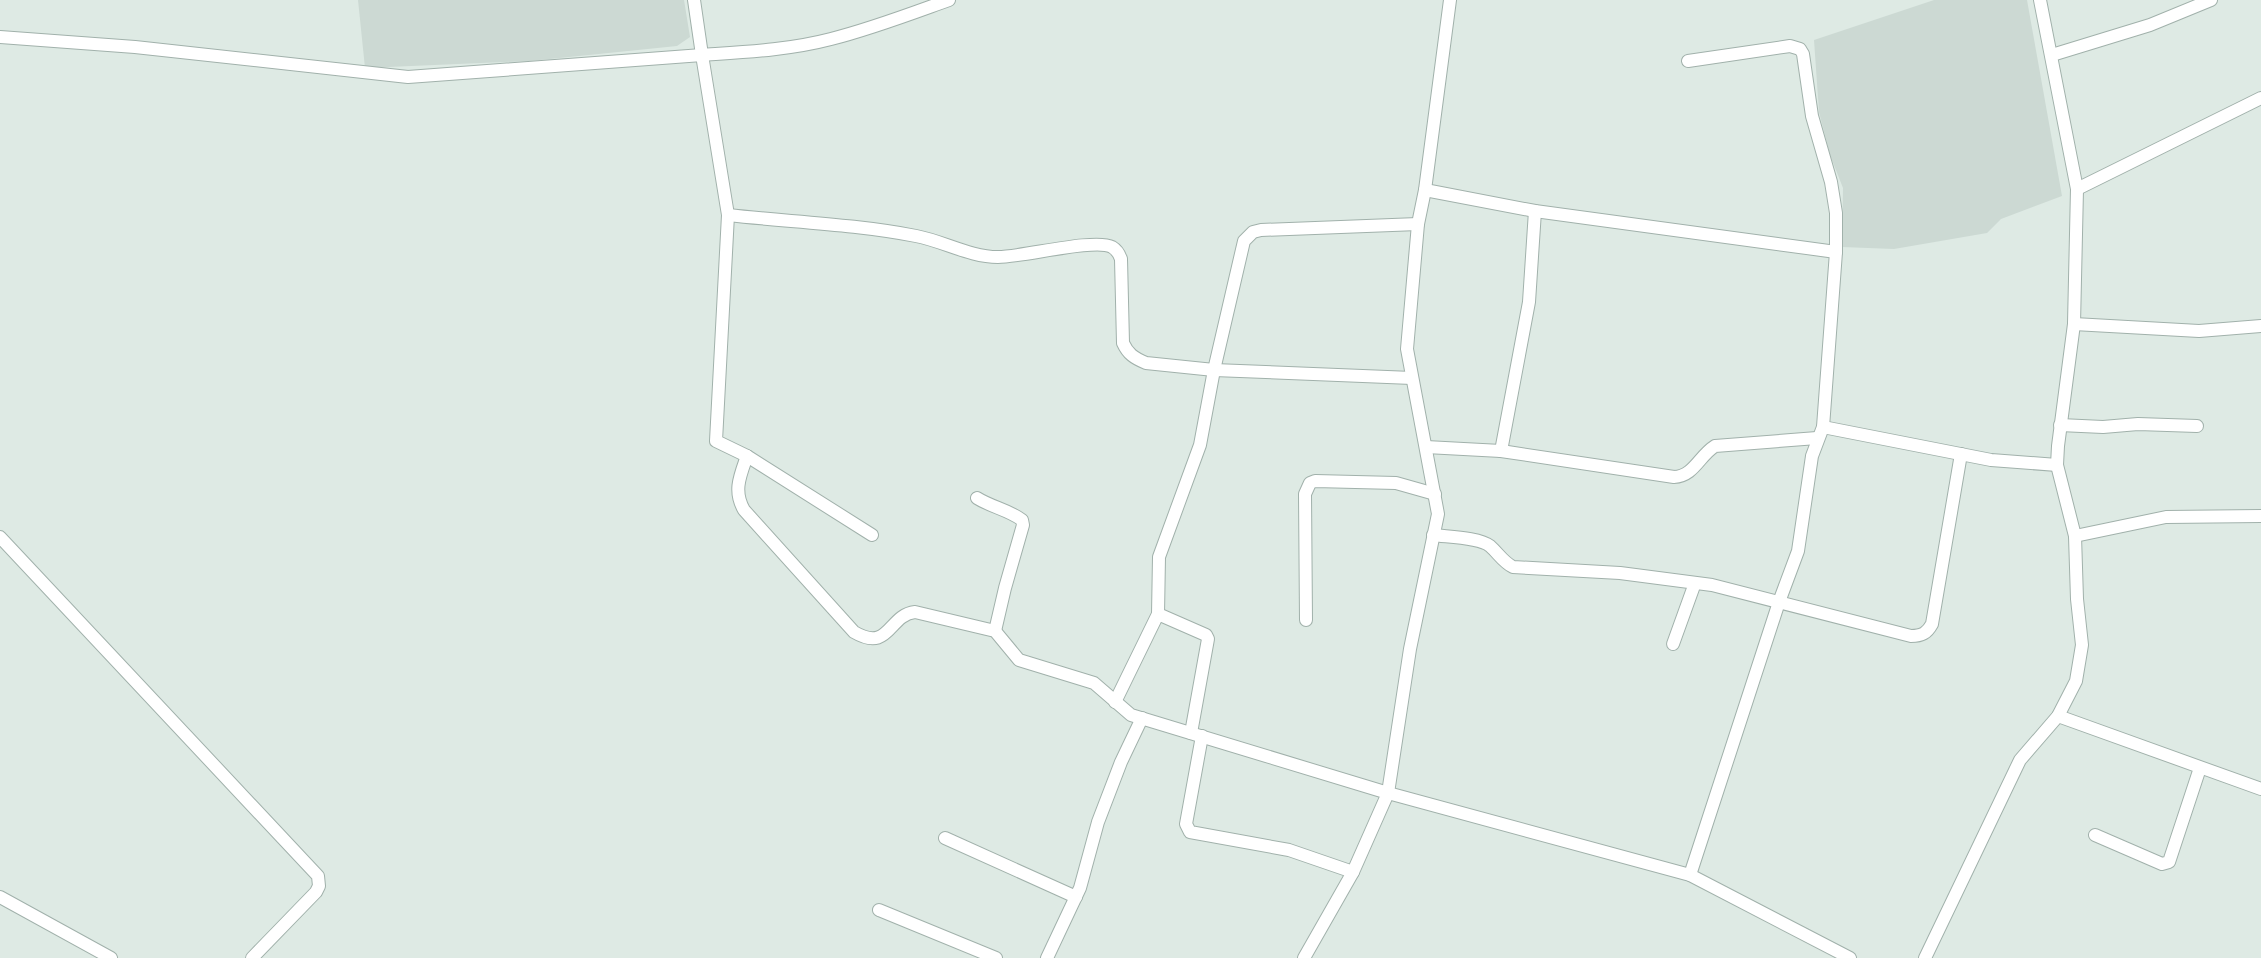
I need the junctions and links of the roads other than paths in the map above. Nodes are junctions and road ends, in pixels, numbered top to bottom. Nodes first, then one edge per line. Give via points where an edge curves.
1 (694, 0) edge
2 (949, 0) edge
3 (1450, 0) edge
4 (2040, 0) edge
5 (2211, 0) edge
6 (0, 37) edge
7 (702, 55) junction
8 (2052, 55) junction
9 (1688, 62) dead end
10 (2261, 98) edge
11 (2077, 188) junction
12 (1425, 190) junction
13 (1535, 211) junction
14 (728, 216) junction
15 (1418, 224) junction
16 (1836, 252) junction
17 (2074, 324) junction
18 (2261, 326) edge
19 (1214, 370) junction
20 (1412, 378) junction
21 (2060, 425) junction
22 (2197, 426) dead end
23 (1823, 427) junction
24 (1817, 438) junction
25 (1426, 447) junction
26 (1501, 450) junction
27 (1961, 454) junction
28 (747, 456) junction
29 (2057, 465) junction
30 (1436, 494) junction
31 (977, 498) dead end
32 (2261, 516) edge
33 (872, 535) dead end
34 (1433, 535) junction
35 (2075, 536) junction
36 (0, 537) edge
37 (1695, 583) junction
38 (1779, 602) junction
39 (1158, 614) junction
40 (1306, 620) dead end
41 (995, 631) junction
42 (1674, 644) dead end
43 (1115, 702) junction
44 (2058, 716) junction
45 (1142, 718) junction
46 (1196, 735) junction
47 (2200, 768) junction
48 (2261, 789) edge
49 (1388, 793) junction
50 (2095, 835) dead end
51 (945, 838) dead end
52 (1353, 872) junction
53 (1690, 875) junction
54 (0, 896) edge
55 (1076, 897) junction
56 (879, 910) dead end
57 (110, 958) edge
58 (252, 958) edge
59 (996, 958) edge
60 (1047, 958) edge
61 (1304, 958) edge
62 (1850, 958) edge
63 (1925, 958) edge

1 - 7 street
2 - 7 street via 831,39 741,53
3 - 12 street
4 - 8 street
5 - 8 street via 2150,25
6 - 7 street via 135,47 408,77
7 - 14 street
8 - 11 street
9 - 16 street via 1790,46 1800,49 1803,54 1812,116 1834,198
10 - 11 street
11 - 17 street
12 - 13 street
12 - 15 street
13 - 16 street
13 - 26 street via 1528,310
14 - 19 street via 915,236 998,257 1089,245 1111,246 1118,251 1120,259 1123,342 1127,352 1146,363
14 - 28 street via 716,441
15 - 19 street via 1253,232 1244,241
15 - 20 street via 1407,349
16 - 23 street
17 - 18 street via 2199,331
17 - 21 street
19 - 20 street
19 - 39 street via 1200,445 1159,556
20 - 25 street
21 - 22 street
21 - 29 street
23 - 24 street
23 - 27 street
24 - 26 street via 1714,446 1686,474 1674,477
24 - 38 street via 1809,472 1798,551
25 - 26 street
25 - 30 street
27 - 29 street via 2013,462
27 - 38 street via 1932,624 1925,633 1911,636
28 - 33 street
28 - 41 street via 737,490 744,510 854,632 866,638 878,638 904,615 915,612
29 - 35 street
30 - 34 street via 1438,514
30 - 40 street via 1396,483 1310,483 1305,494
31 - 41 street via 992,507 1016,515 1022,520 1023,525
32 - 35 street via 2166,517
34 - 37 street via 1481,541 1513,567 1620,573
34 - 49 street via 1410,649
35 - 44 street via 2076,599 2082,645 2076,681
36 - 58 street via 318,876 319,886 316,892
37 - 38 street
37 - 42 street
38 - 53 street
39 - 43 street
39 - 46 street via 1206,635 1208,639
41 - 43 street via 1019,660 1094,683
43 - 45 street via 1131,715
44 - 47 street
44 - 63 street via 2020,760
45 - 46 street
45 - 55 street via 1121,762 1098,822
46 - 49 street
46 - 52 street via 1186,824 1190,832 1289,850
47 - 48 street
47 - 50 street via 2169,862 2162,864
49 - 52 street
49 - 53 street
51 - 55 street
52 - 61 street
53 - 62 street
54 - 57 street
55 - 60 street
56 - 59 street

